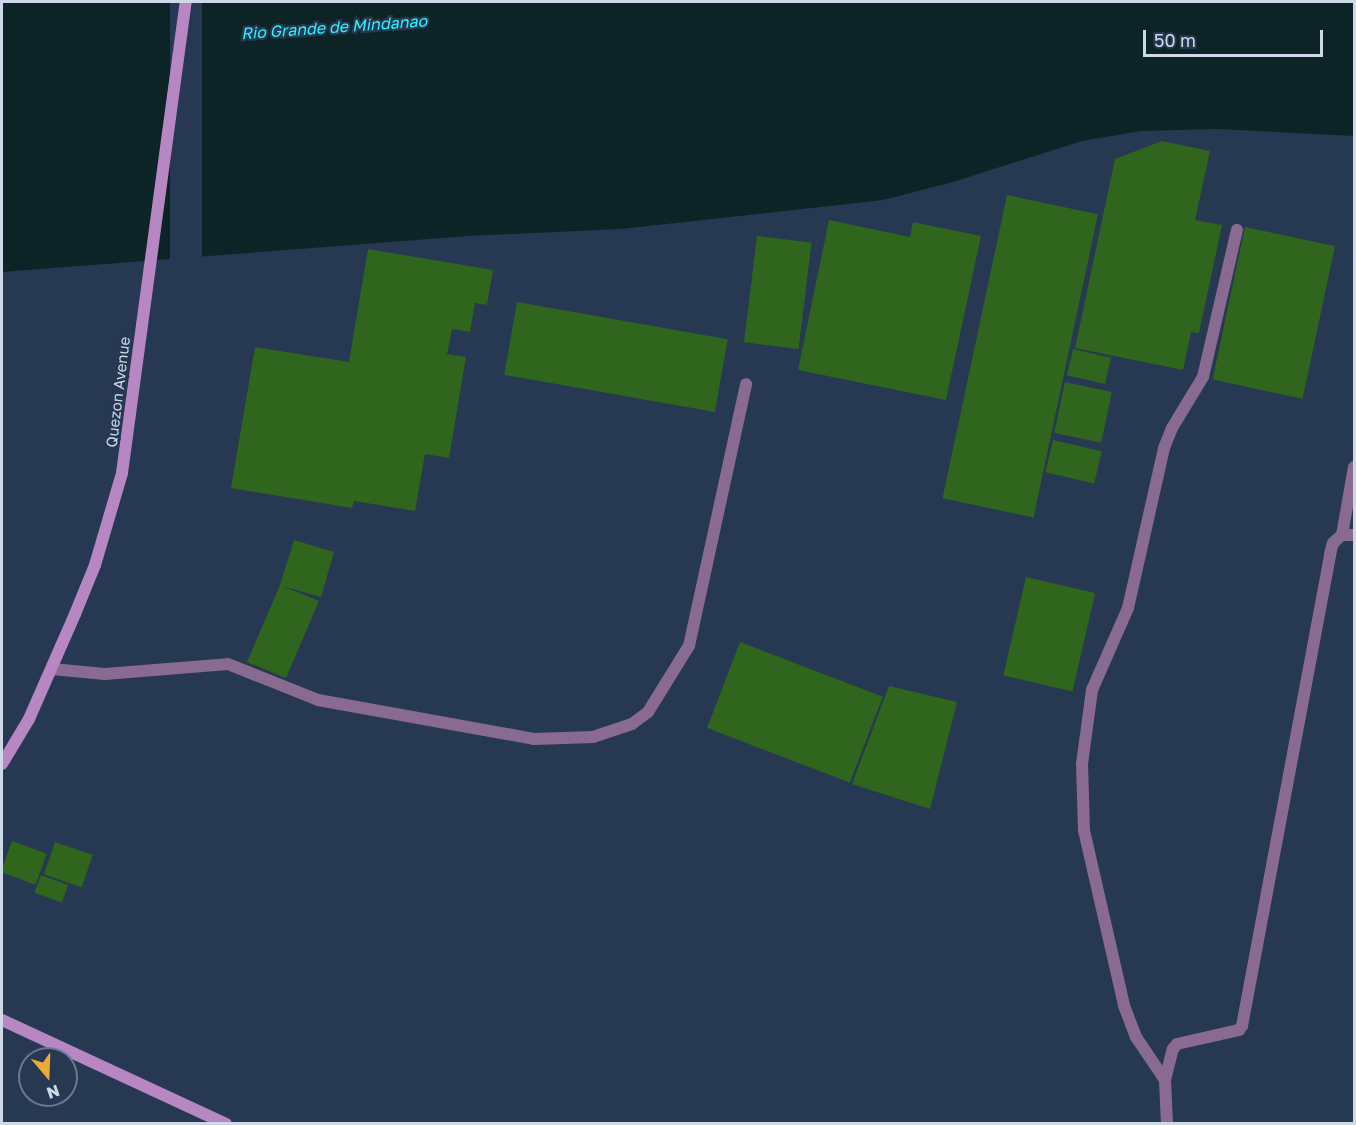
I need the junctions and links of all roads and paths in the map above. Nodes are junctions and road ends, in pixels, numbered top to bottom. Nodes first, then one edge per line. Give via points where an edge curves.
1 (186, 2) edge
2 (1236, 231) dead end
3 (746, 384) dead end
4 (1354, 467) edge
5 (1348, 535) edge
6 (52, 669) junction
7 (2, 764) edge
8 (2, 1020) edge
9 (1165, 1080) junction
10 (226, 1124) edge
11 (1167, 1124) edge

1 - 6 street, Quezon Avenue via 122,473 95,565
2 - 9 street via 1203,377 1164,448 1128,608 1092,690 1082,764 1084,830 1124,1005 1136,1037
3 - 6 street via 689,646 648,712 632,724 593,737 534,739 318,700 228,664 105,674
4 - 5 street
5 - 9 street via 1333,543 1330,554 1242,1026 1239,1030 1177,1044
6 - 7 street, Quezon Avenue
8 - 10 street
9 - 11 street

